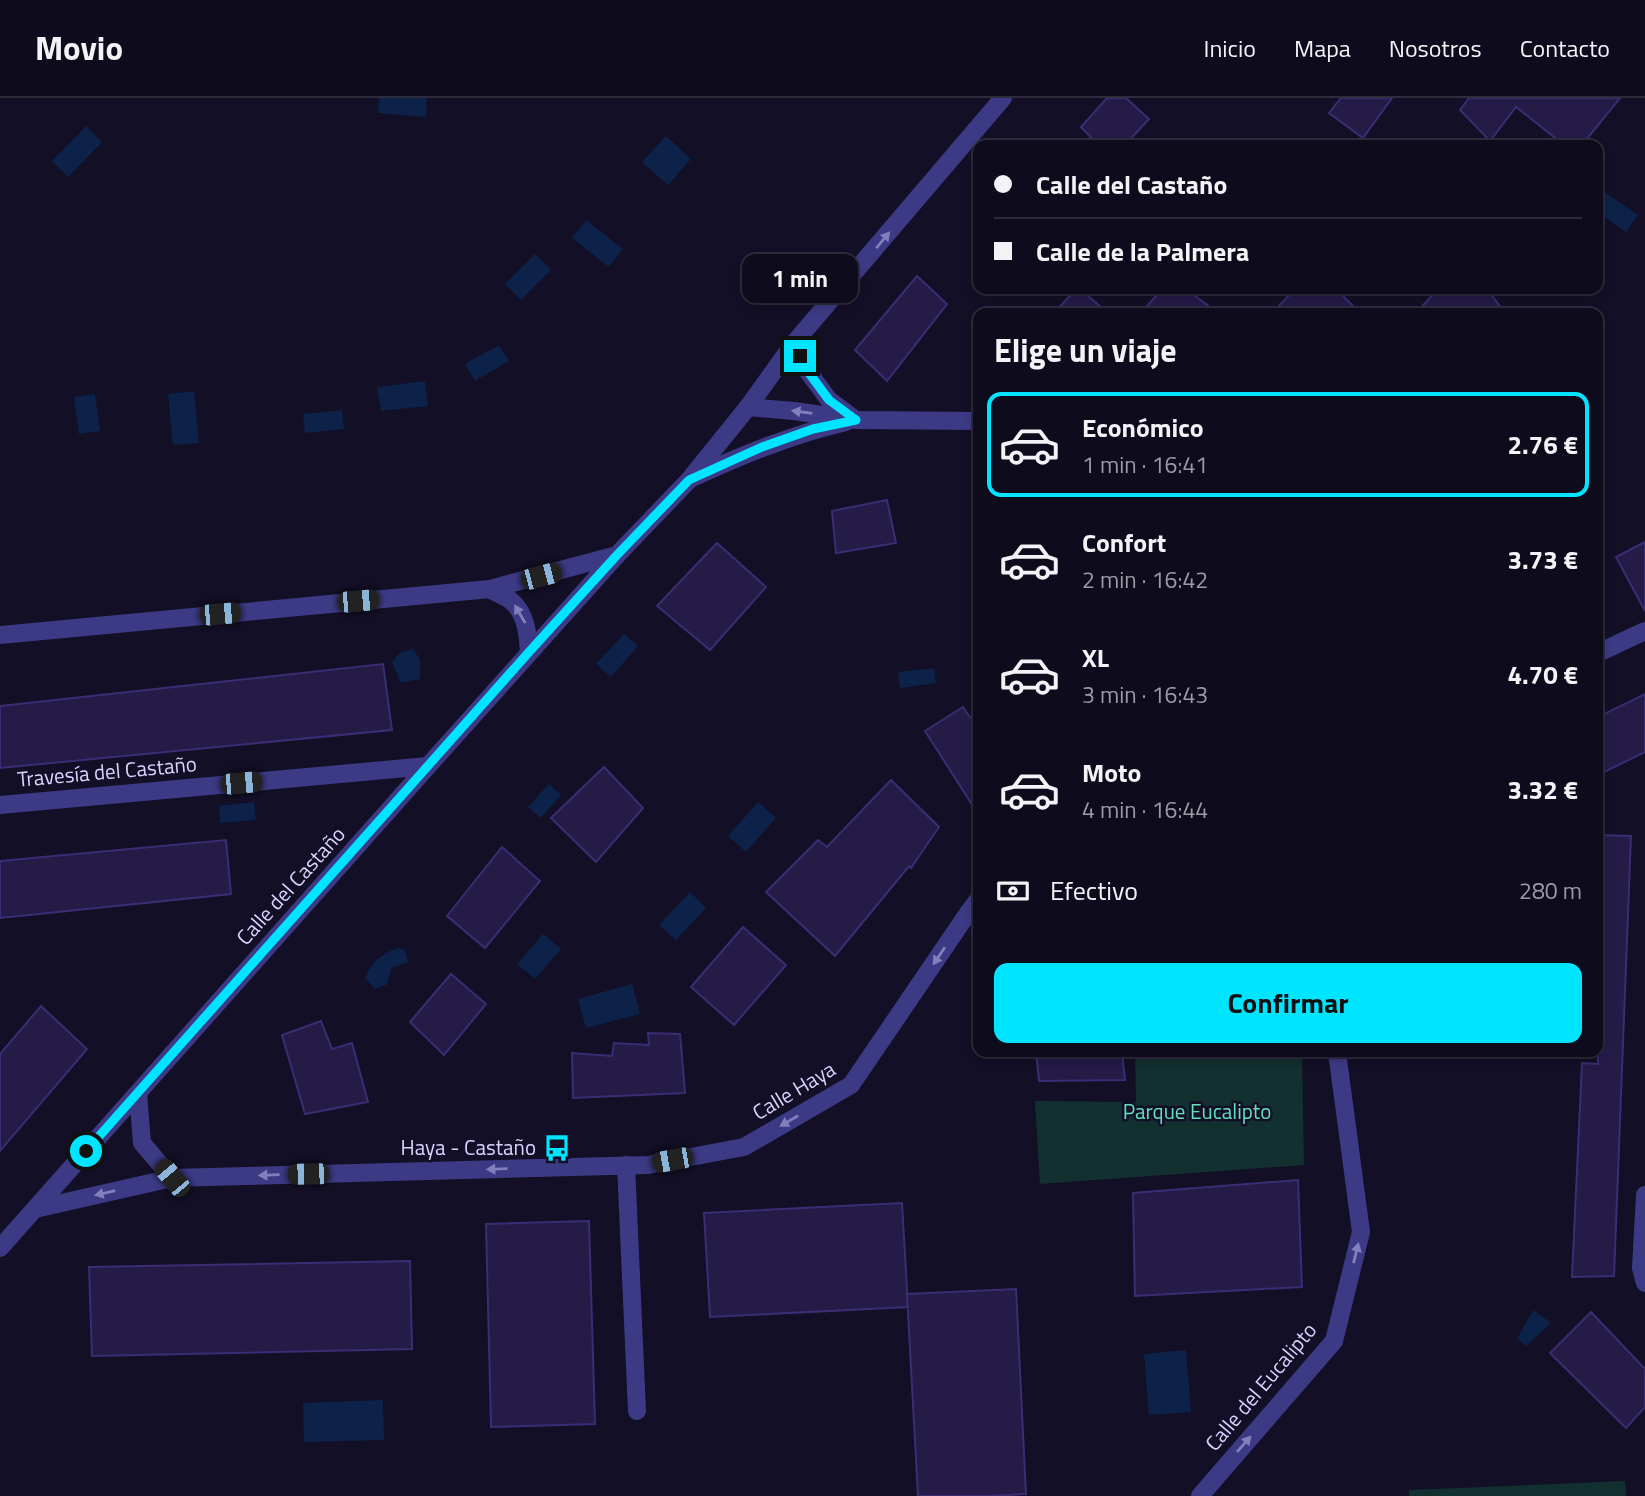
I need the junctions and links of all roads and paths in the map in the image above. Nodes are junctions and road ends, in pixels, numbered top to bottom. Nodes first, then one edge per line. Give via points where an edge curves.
1 (1003, 98) edge
2 (794, 343) junction
3 (748, 407) junction
4 (856, 420) junction
5 (973, 421) edge
6 (689, 480) junction
7 (617, 555) junction
8 (490, 589) junction
9 (1645, 631) edge
10 (0, 635) edge
11 (1603, 651) edge
12 (529, 652) junction
13 (428, 766) junction
14 (0, 805) edge
15 (973, 906) edge
16 (1338, 1057) edge
17 (138, 1093) junction
18 (626, 1165) junction
19 (172, 1178) junction
20 (1645, 1195) edge
21 (35, 1209) junction
22 (0, 1248) edge
23 (1645, 1283) edge
24 (637, 1411) dead end
25 (1200, 1496) edge

2 -> 1 street, Calle del Castaño
2 - 3 street, Calle del Castaño
2 - 4 street via 829,400
4 -> 3 street
3 - 6 street, Calle del Castaño
4 - 5 street
4 - 6 street via 762,447
6 - 7 street, Calle del Castaño
7 - 8 street
7 - 12 street, Calle del Castaño
8 - 10 street
12 -> 8 street via 523,616 512,601
9 - 11 street
12 - 13 street, Calle del Castaño
13 - 14 street, Travesía del Castaño
13 - 17 street, Calle del Castaño
15 -> 18 street, Calle Haya via 851,1085 744,1147
25 -> 16 street, Calle del Eucalipto via 1334,1341 1361,1232
17 - 19 street via 142,1143
17 - 21 street, Calle del Castaño
18 -> 19 street, Calle Haya
18 - 24 street
19 -> 21 street, Calle Haya
20 - 23 street
21 - 22 street, Calle del Castaño

